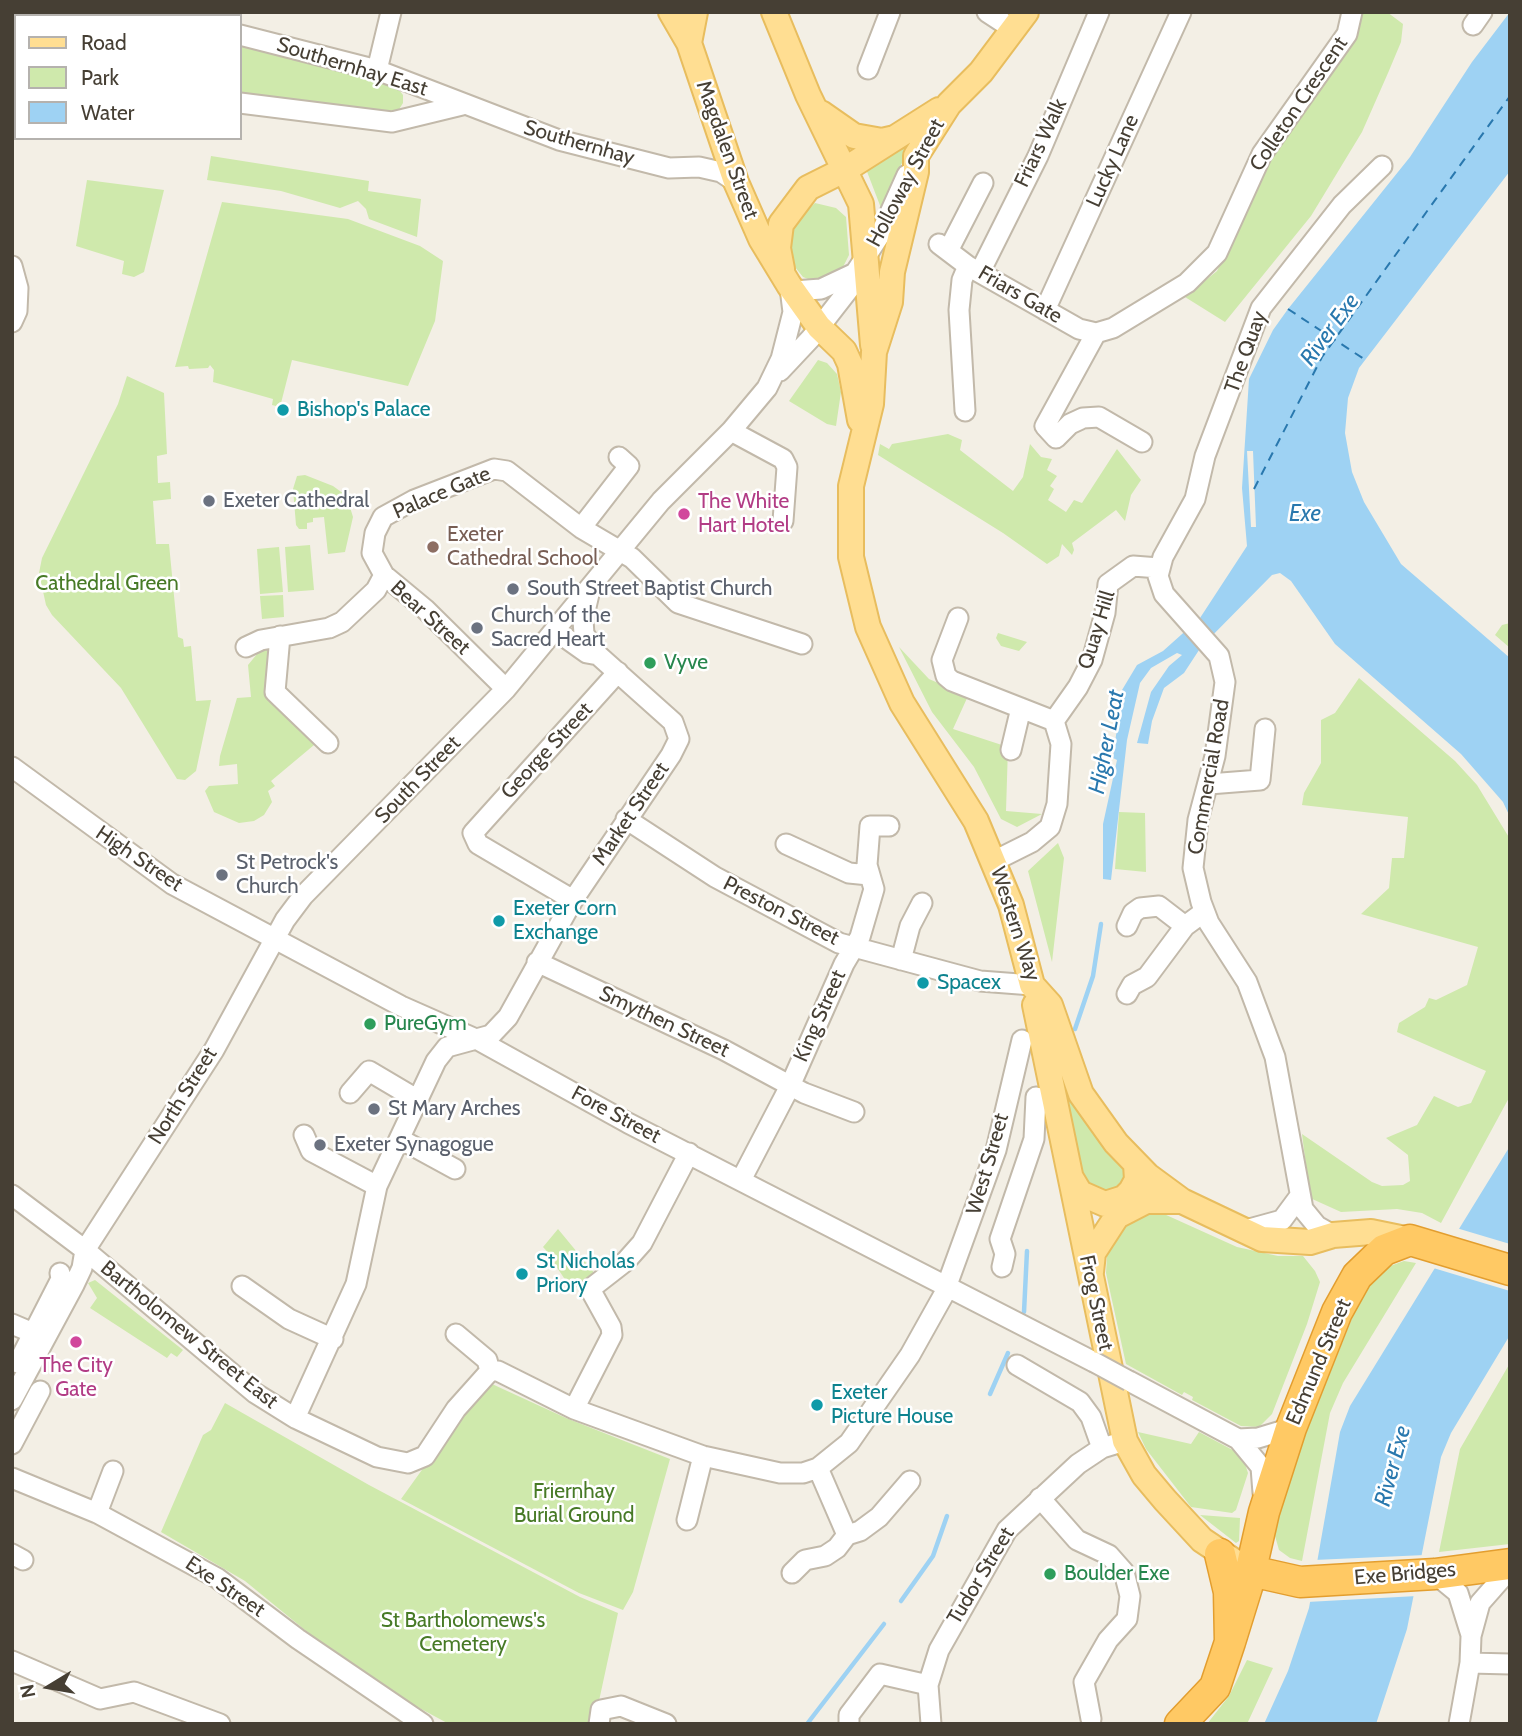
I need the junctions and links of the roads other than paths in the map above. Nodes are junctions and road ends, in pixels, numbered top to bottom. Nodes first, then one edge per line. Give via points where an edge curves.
1 (391, 12) edge
2 (671, 12) edge
3 (695, 12) edge
4 (774, 12) edge
5 (890, 12) edge
6 (987, 12) edge
7 (1098, 12) edge
8 (1181, 12) edge
9 (1352, 12) edge
10 (1020, 21) edge
11 (242, 36) edge
12 (688, 43) junction
13 (868, 69) dead end
14 (377, 70) junction
15 (403, 80) junction
16 (242, 103) edge
17 (949, 104) junction
18 (462, 105) junction
19 (815, 107) junction
20 (400, 120) junction
21 (899, 137) junction
22 (723, 142) junction
23 (916, 156) junction
24 (1382, 166) dead end
25 (699, 167) junction
26 (846, 169) junction
27 (736, 182) junction
28 (983, 183) dead end
29 (804, 196) junction
30 (861, 204) junction
31 (12, 266) edge
32 (860, 266) junction
33 (974, 269) junction
34 (789, 284) junction
35 (1045, 310) junction
36 (12, 322) edge
37 (819, 327) junction
38 (1096, 333) junction
39 (874, 352) junction
40 (774, 376) junction
41 (965, 411) dead end
42 (732, 431) junction
43 (862, 434) junction
44 (1142, 442) dead end
45 (619, 457) dead end
46 (783, 521) dead end
47 (580, 528) junction
48 (621, 553) junction
49 (1159, 568) junction
50 (384, 576) junction
51 (589, 592) junction
52 (958, 618) dead end
53 (583, 625) junction
54 (559, 627) junction
55 (280, 636) junction
56 (802, 645) dead end
57 (246, 647) dead end
58 (598, 655) junction
59 (618, 672) junction
60 (506, 689) junction
61 (1021, 708) junction
62 (1054, 721) junction
63 (1265, 729) dead end
64 (328, 743) dead end
65 (1011, 750) dead end
66 (12, 766) edge
67 (1209, 784) junction
68 (626, 819) junction
69 (889, 827) dead end
70 (786, 844) dead end
71 (994, 861) junction
72 (869, 875) junction
73 (573, 900) junction
74 (922, 902) dead end
75 (1204, 912) junction
76 (1127, 926) dead end
77 (1185, 926) junction
78 (275, 937) junction
79 (852, 947) junction
80 (901, 960) junction
81 (537, 962) junction
82 (1032, 985) junction
83 (1127, 994) dead end
84 (478, 1040) junction
85 (1022, 1040) dead end
86 (1011, 1085) junction
87 (790, 1086) junction
88 (350, 1093) dead end
89 (1045, 1095) junction
90 (418, 1100) junction
91 (854, 1112) dead end
92 (304, 1135) dead end
93 (400, 1139) junction
94 (689, 1153) junction
95 (1136, 1164) junction
96 (456, 1169) dead end
97 (1070, 1176) junction
98 (741, 1180) junction
99 (377, 1186) junction
100 (12, 1195) edge
101 (1299, 1197) junction
102 (1182, 1201) junction
103 (1242, 1231) junction
104 (1332, 1236) junction
105 (1419, 1242) junction
106 (85, 1250) junction
107 (1002, 1266) dead end
108 (1510, 1270) edge
109 (60, 1273) dead end
110 (1090, 1276) junction
111 (250, 1287) dead end
112 (953, 1289) junction
113 (12, 1324) edge
114 (33, 1333) junction
115 (456, 1334) dead end
116 (333, 1339) junction
117 (1017, 1365) dead end
118 (491, 1371) junction
119 (15, 1386) edge
120 (40, 1391) dead end
121 (574, 1409) junction
122 (295, 1418) junction
123 (1291, 1428) junction
124 (1235, 1437) junction
125 (12, 1444) edge
126 (1113, 1444) junction
127 (703, 1457) junction
128 (818, 1468) junction
129 (113, 1471) dead end
130 (12, 1478) edge
131 (909, 1481) dead end
132 (1040, 1498) junction
133 (97, 1513) junction
134 (1263, 1517) junction
135 (687, 1520) dead end
136 (848, 1535) junction
137 (1220, 1554) junction
138 (1510, 1564) edge
139 (1251, 1571) junction
140 (792, 1573) dead end
141 (1432, 1574) junction
142 (1301, 1582) junction
143 (1471, 1636) junction
144 (1230, 1642) junction
145 (12, 1661) edge
146 (1470, 1663) junction
147 (1510, 1664) edge
148 (1223, 1671) junction
149 (928, 1685) junction
150 (600, 1717) edge
151 (1091, 1719) dead end
152 (220, 1724) edge
153 (423, 1724) edge
154 (666, 1724) edge
155 (849, 1724) edge
156 (930, 1724) edge
157 (1180, 1724) edge
158 (1459, 1724) edge

1 - 14 street
2 - 12 main road, Magdalen Street
3 - 12 main road
4 - 19 main road
5 - 13 street
6 - 10 street
7 - 33 street, Friars Walk via 1038,156
8 - 35 street, Lucky Lane
9 - 38 street, Colleton Crescent via 1347,34 1262,153 1217,253 1187,284 1113,328
10 - 17 main road, Holloway Street via 981,72
11 - 14 street, Southernhay East
12 - 22 main road, Magdalen Street
14 - 15 street, Southernhay East
15 - 18 street, Southernhay East
15 - 20 street via 410,95 408,110
16 - 20 street
17 - 21 main road
17 - 23 main road, Holloway Street
18 - 20 street
18 - 25 street, Southernhay via 559,140 669,168
19 - 21 main road via 853,136 881,141
19 - 26 main road
21 - 26 main road
22 - 25 street
22 - 27 main road, Magdalen Street
23 - 32 street, Holloway Street
23 - 39 main road via 886,324
24 - 49 street, The Quay via 1342,205 1261,307 1205,456 1195,499
25 - 27 street, Southernhay
26 - 29 main road via 820,179
26 - 30 main road
27 - 34 main road, Magdalen Street via 761,239
28 - 33 street, Friars Gate via 944,247
29 - 30 main road via 838,186
29 - 34 main road via 781,225 778,248
30 - 32 main road
31 - 36 street via 18,288
32 - 34 street via 821,289
32 - 37 street, Holloway Street via 853,284
32 - 39 main road
33 - 35 street, Friars Gate
33 - 41 street, Friars Walk via 960,292
34 - 37 main road, Magdalen Street
34 - 40 street, South Street via 793,312
35 - 38 street, Friars Gate
37 - 40 street, South Street
37 - 43 main road, Magdalen Street via 850,363
38 - 44 street via 1045,426 1056,438 1083,418 1099,417
39 - 43 main road, Western Way via 871,404
40 - 42 street, South Street
42 - 46 street via 783,460
42 - 48 street, South Street via 661,501
43 - 71 main road, Western Way via 851,486 849,537 868,627 902,703 955,784
45 - 47 street via 629,466
47 - 48 street, Palace Gate
47 - 50 street, Palace Gate via 507,471 484,471 383,517 372,553
48 - 51 street, South Street
48 - 56 street, Palace Gate via 678,603
49 - 62 street, Quay Hill via 1133,566 1108,584 1092,660
49 - 67 street, Commercial Road via 1164,594 1210,643 1226,682
50 - 55 street via 376,590 342,622
50 - 60 street, Bear Street via 425,608
51 - 53 street
51 - 54 street, South Street
52 - 61 street via 942,660 946,676
53 - 54 street
53 - 58 street, Market Street
54 - 58 street via 587,653
54 - 60 street, South Street
55 - 57 street
55 - 64 street via 275,692
58 - 59 street, Market Street
59 - 68 street, Market Street via 673,722 679,739
59 - 73 street, George Street via 473,833 478,844
60 - 78 street, South Street via 303,896
61 - 62 street
61 - 65 street
62 - 71 street via 1061,744 1057,804 1049,827 1032,842
63 - 67 street via 1260,780
66 - 78 street, High Street via 172,884
67 - 75 street, Commercial Road via 1198,820 1193,868
68 - 73 street, Market Street
68 - 79 street, Preston Street via 715,877
69 - 72 street, King Street via 870,826
70 - 72 street via 849,873
71 - 82 main road, Western Way
72 - 79 street, King Street via 874,882 872,900
73 - 81 street, Market Street
74 - 80 street
75 - 77 street
75 - 101 street, Commercial Road via 1247,982 1275,1058
76 - 77 street via 1140,908 1159,906
77 - 83 street via 1147,977 1132,985
78 - 84 street, Fore Street via 401,1006
78 - 106 street, North Street via 214,1050
79 - 80 street, Preston Street
79 - 87 street, King Street
80 - 82 street, Preston Street via 980,981
81 - 84 street, Market Street via 508,1017 497,1031
81 - 87 street, Smythen Street
82 - 89 main road, Frog Street
82 - 95 main road, Western Way via 1050,1005 1064,1052 1092,1113
84 - 90 street, Market Street via 447,1047
84 - 94 street, Fore Street
85 - 86 street, West Street
86 - 89 street
86 - 112 street, West Street
87 - 91 street, Smythen Street
87 - 98 street, King Street
88 - 90 street via 369,1071
89 - 97 main road, Frog Street
89 - 107 street via 1000,1239 1005,1254
90 - 93 street, Market Street
92 - 99 street via 311,1151
93 - 96 street
93 - 99 street, Market Street
94 - 98 street, Fore Street
94 - 121 street via 642,1243 590,1290 612,1335
95 - 97 main road via 1137,1180 1131,1191 1105,1204 1080,1193
95 - 102 main road, Western Way
97 - 110 main road, Frog Street
98 - 112 street, Fore Street
99 - 116 street, Market Street via 356,1284
100 - 106 street, Bartholomew Street East
101 - 103 street via 1282,1220
101 - 104 street, Commercial Road via 1307,1216
102 - 103 main road, Western Way
102 - 110 main road via 1146,1201 1117,1216 1093,1253
103 - 104 main road, Western Way via 1262,1239 1310,1242
104 - 105 main road, Western Way via 1371,1232
105 - 108 highway
105 - 123 highway, Edmund Street via 1384,1250 1357,1276 1337,1312
106 - 119 street, North Street via 74,1285
106 - 122 street, Bartholomew Street East via 226,1371
109 - 114 street
110 - 126 main road, Frog Street
111 - 116 street via 289,1319
112 - 124 street, Fore Street, bridge
112 - 128 street, West Street via 867,1419 838,1454
113 - 114 street
114 - 119 street
115 - 118 street via 487,1360
116 - 122 street, Market Street
117 - 126 street via 1080,1402
118 - 121 street
118 - 122 street, Bartholomew Street East via 416,1462 377,1457
120 - 125 street
121 - 127 street
123 - 124 street via 1258,1438
123 - 134 highway, Edmund Street
124 - 134 street via 1261,1467
126 - 132 street, Tudor Street
126 - 137 main road, Frog Street
127 - 128 street via 780,1473
127 - 135 street
128 - 136 street
129 - 133 street
130 - 133 street, Exe Street
131 - 136 street via 878,1517
132 - 149 street, Tudor Street via 1007,1530 942,1643
132 - 151 street via 1077,1540 1109,1555 1124,1572 1130,1596 1127,1619 1108,1640 1084,1682
133 - 153 street, Exe Street via 217,1578
134 - 139 highway
134 - 142 highway via 1265,1538 1273,1553
136 - 140 street via 837,1548 805,1560
137 - 139 main road, Frog Street
137 - 144 highway via 1229,1592
138 - 141 highway, Exe Bridges
138 - 143 street via 1480,1603
139 - 142 highway, Exe Bridges
139 - 144 highway
141 - 142 highway, Exe Bridges
141 - 143 street via 1458,1593
142 - 148 highway via 1254,1608
143 - 146 street
144 - 148 highway
145 - 152 street via 100,1699 134,1692
146 - 147 street
146 - 158 street
148 - 157 highway via 1215,1687
149 - 155 street via 880,1674 849,1715
149 - 156 street, Tudor Street
150 - 154 street via 621,1706

